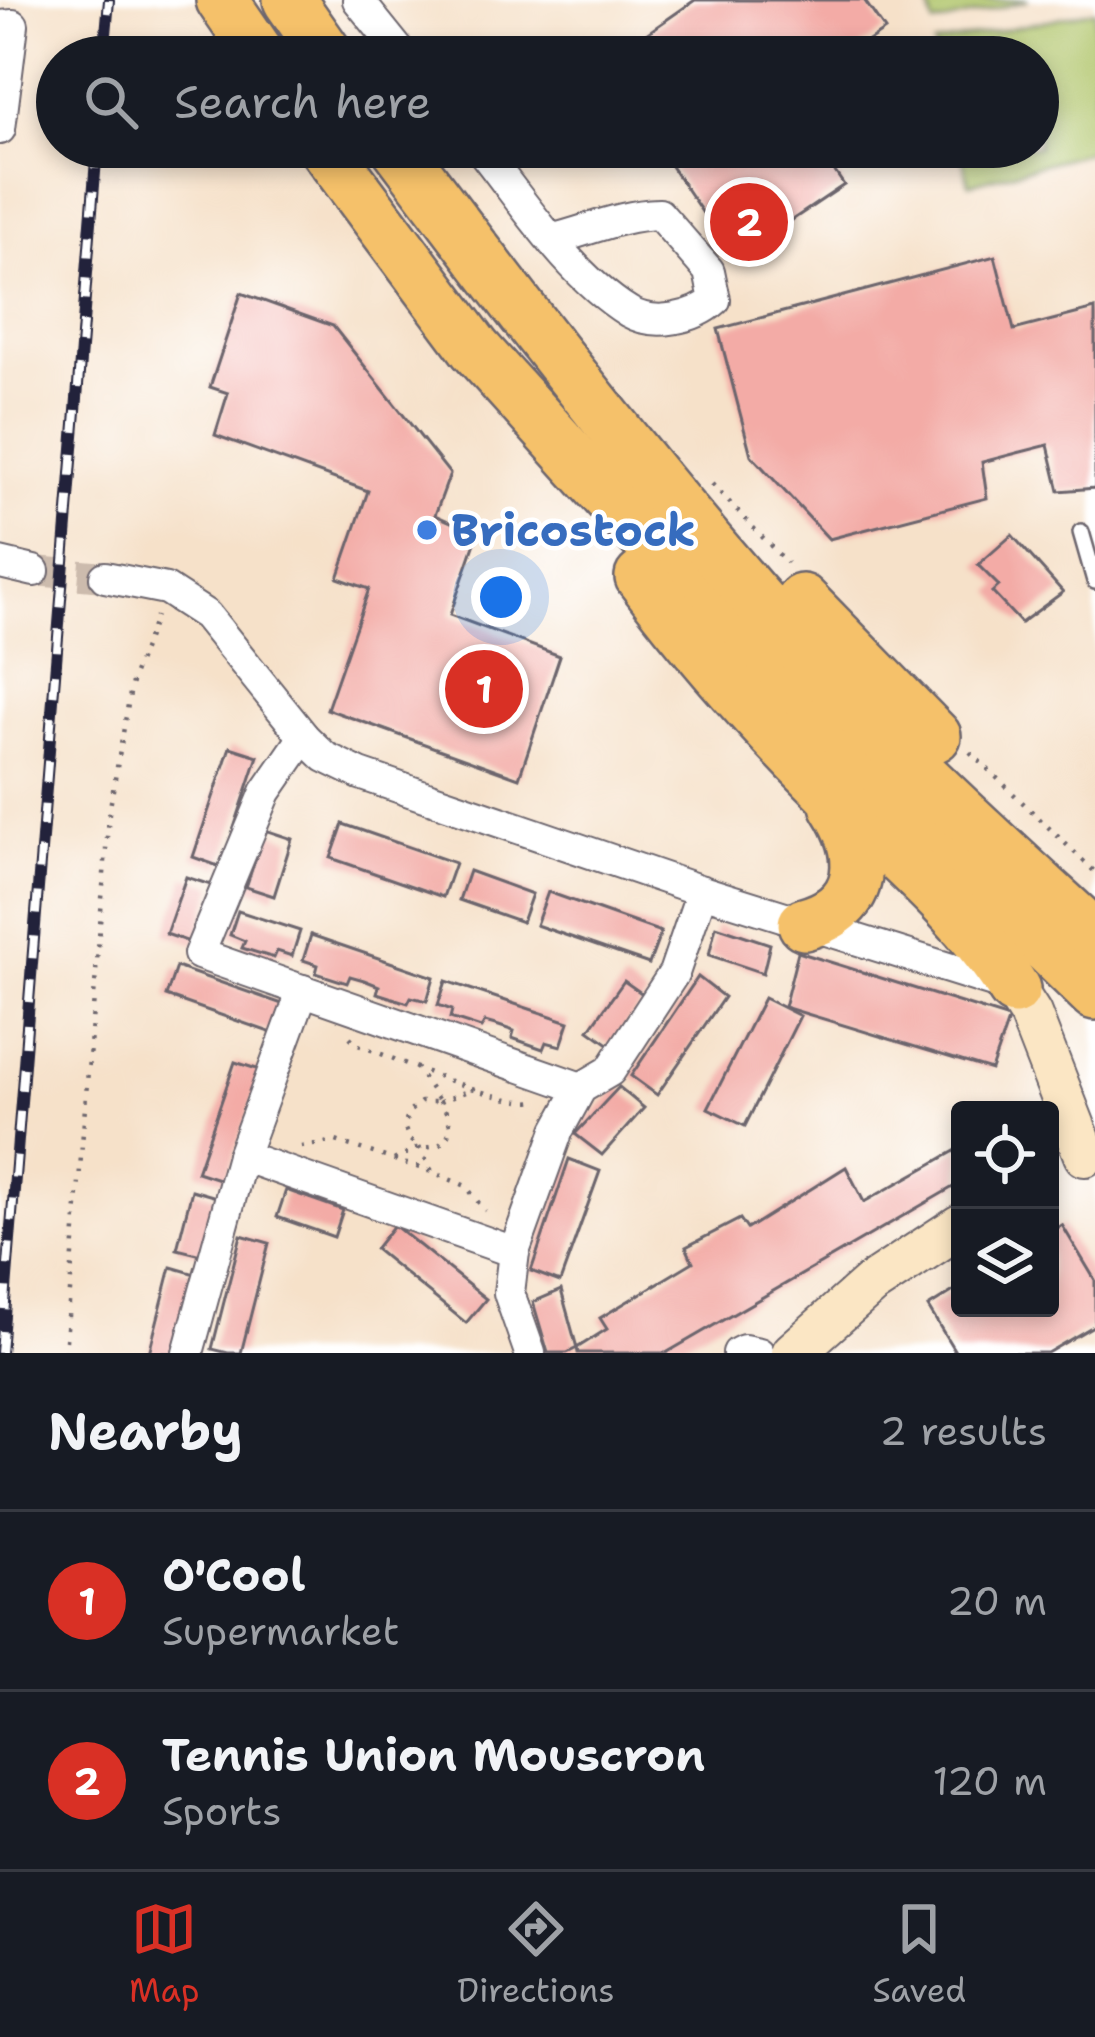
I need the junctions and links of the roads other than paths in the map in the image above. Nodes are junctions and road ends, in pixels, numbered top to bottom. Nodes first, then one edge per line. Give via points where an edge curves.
1 (222, 0) edge
2 (289, 0) edge
3 (358, 0) edge
4 (0, 26) edge
5 (247, 36) edge
6 (314, 36) edge
7 (387, 36) edge
8 (0, 129) edge
9 (340, 168) edge
10 (413, 168) edge
11 (496, 168) edge
12 (554, 239) junction
13 (475, 349) junction
14 (613, 427) junction
15 (1081, 532) dead end
16 (0, 563) edge
17 (34, 571) tunnel mouth
18 (106, 578) tunnel mouth
19 (1095, 581) edge
20 (304, 737) junction
21 (823, 784) junction
22 (702, 891) junction
23 (1095, 891) edge
24 (804, 924) junction
25 (1095, 936) edge
26 (1015, 989) junction
27 (303, 990) junction
28 (1095, 994) edge
29 (581, 1088) junction
30 (1095, 1108) edge
31 (242, 1156) junction
32 (1077, 1159) edge
33 (951, 1232) edge
34 (514, 1252) junction
35 (188, 1353) edge
36 (530, 1353) edge
37 (738, 1353) edge
38 (760, 1353) edge
39 (793, 1353) edge

1 - 5 highway
2 - 6 highway
3 - 7 street
4 - 8 street via 13,25
9 - 13 highway
10 - 14 highway
11 - 12 street
12 - 12 street via 632,314 698,314 715,299 709,271 659,214 624,215
13 - 21 highway via 690,642
13 - 28 highway via 805,715
14 - 23 highway via 664,458
14 - 25 highway via 835,686
15 - 19 lane
16 - 17 street
18 - 20 street via 166,589 206,615
20 - 22 street via 360,774
20 - 27 street via 266,792 200,954
21 - 24 highway via 854,833 859,864 853,888 826,918
21 - 26 highway via 987,946
22 - 24 street
22 - 29 street via 674,973 610,1071
24 - 26 street
26 - 30 main road via 1051,1007
26 - 32 main road
27 - 29 street
27 - 31 street
29 - 34 street
31 - 34 street
31 - 35 street
33 - 39 main road via 870,1285
34 - 36 street via 509,1293
37 - 38 street

